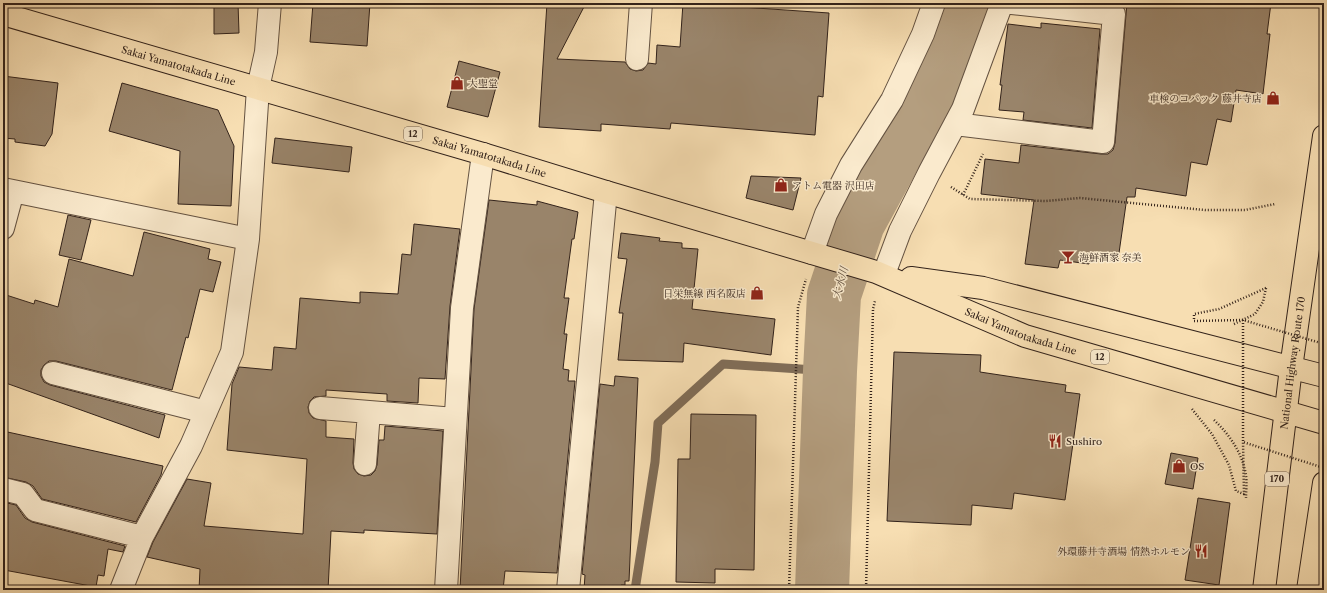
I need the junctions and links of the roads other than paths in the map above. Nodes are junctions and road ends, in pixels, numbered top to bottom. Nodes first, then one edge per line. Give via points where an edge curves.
1 (270, 3) edge
2 (641, 3) edge
3 (934, 3) edge
4 (1002, 3) edge
5 (1012, 3) edge
6 (3, 14) edge
7 (637, 59) dead end
8 (258, 88) junction
9 (956, 124) junction
10 (1324, 136) edge
11 (483, 154) junction
12 (8, 190) edge
13 (606, 192) junction
14 (3, 228) edge
15 (248, 239) junction
16 (817, 254) junction
17 (880, 273) junction
18 (1291, 368) junction
19 (53, 373) dead end
20 (1324, 376) edge
21 (320, 408) dead end
22 (206, 412) junction
23 (369, 412) junction
24 (1286, 412) junction
25 (456, 419) junction
26 (1324, 423) edge
27 (365, 464) dead end
28 (1324, 483) edge
29 (3, 489) edge
30 (142, 537) junction
31 (121, 590) edge
32 (446, 590) edge
33 (568, 590) edge
34 (1264, 590) edge
35 (1308, 590) edge

1 - 8 street via 266,52
2 - 7 street
3 - 16 street via 923,34 892,100 851,165 826,214
4 - 9 street
5 - 9 street via 1114,14 1103,142
6 - 8 main road, Sakai Yamatotakada Line / 12
8 - 11 main road, Sakai Yamatotakada Line / 12
8 - 15 street
9 - 17 street
10 - 18 main road, National Highway Route 170 / 170
11 - 13 main road, Sakai Yamatotakada Line / 12
11 - 25 street via 462,308
12 - 14 street
12 - 15 street
13 - 16 main road, Sakai Yamatotakada Line / 12
13 - 33 street
15 - 22 street via 232,352
16 - 17 main road, Sakai Yamatotakada Line / 12
17 - 18 main road, Sakai Yamatotakada Line / 12 via 983,288
17 - 24 main road, Sakai Yamatotakada Line / 12 via 1025,336
18 - 20 main road, Sakai Yamatotakada Line / 12
18 - 24 main road, National Highway Route 170 / 170
19 - 22 street
21 - 23 street
22 - 30 street via 192,446
23 - 25 street
23 - 27 street
24 - 26 main road, Sakai Yamatotakada Line / 12
24 - 34 main road, National Highway Route 170 / 170
25 - 32 street
28 - 35 main road
29 - 30 street via 23,494 35,510
30 - 31 street

